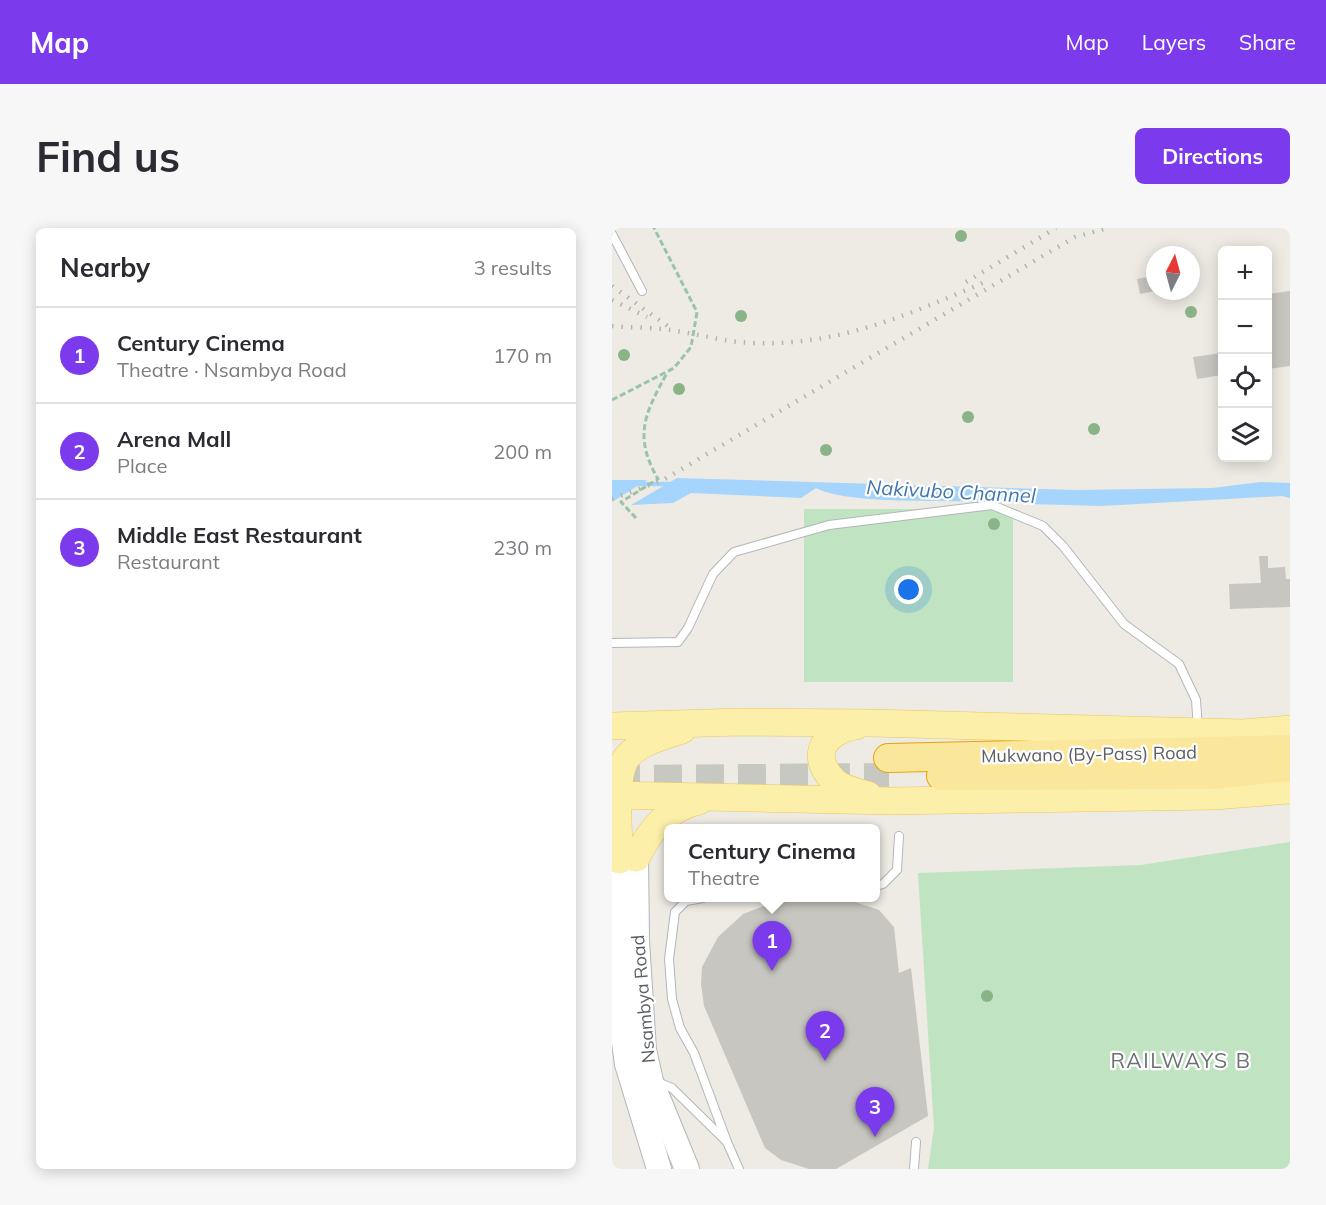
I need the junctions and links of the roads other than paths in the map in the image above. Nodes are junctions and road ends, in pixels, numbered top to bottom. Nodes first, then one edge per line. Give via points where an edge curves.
1 (612, 234) edge
2 (642, 291) dead end
3 (612, 643) edge
4 (700, 723) junction
5 (871, 723) junction
6 (612, 726) edge
7 (1290, 729) edge
8 (1198, 732) junction
9 (620, 749) edge
10 (1290, 749) edge
11 (1290, 767) edge
12 (889, 779) junction
13 (1290, 790) edge
14 (622, 795) edge
15 (718, 797) junction
16 (899, 836) dead end
17 (622, 857) edge
18 (880, 885) edge
19 (685, 902) edge
20 (651, 1081) junction
21 (727, 1142) junction
22 (916, 1142) dead end
23 (659, 1169) edge
24 (687, 1169) edge
25 (739, 1169) edge
26 (914, 1169) edge

1 - 2 lane
3 - 8 lane via 678,642 713,574 734,552 829,525 992,505 1043,526 1124,624 1179,664 1196,700
4 - 5 main road
4 - 6 main road
4 - 9 main road
5 - 8 main road
5 - 12 main road via 841,728 827,737 821,752 825,770 836,783 853,791
7 - 8 main road
9 - 14 main road via 633,770
10 - 12 highway, Mukwano (By-Pass) Road
11 - 12 highway via 1213,775
12 - 13 main road via 1214,796
12 - 15 main road
14 - 15 main road
14 - 17 main road
15 - 17 main road via 684,805 664,816
16 - 18 lane via 897,870
17 - 20 main road, Nsambya Road via 637,941 644,1050
17 - 23 main road, Nsambya Road via 620,1013 627,1064
19 - 21 lane via 675,912 669,959 672,999
20 - 21 lane via 672,1088
20 - 24 main road, Nsambya Road
21 - 25 lane
22 - 26 lane

